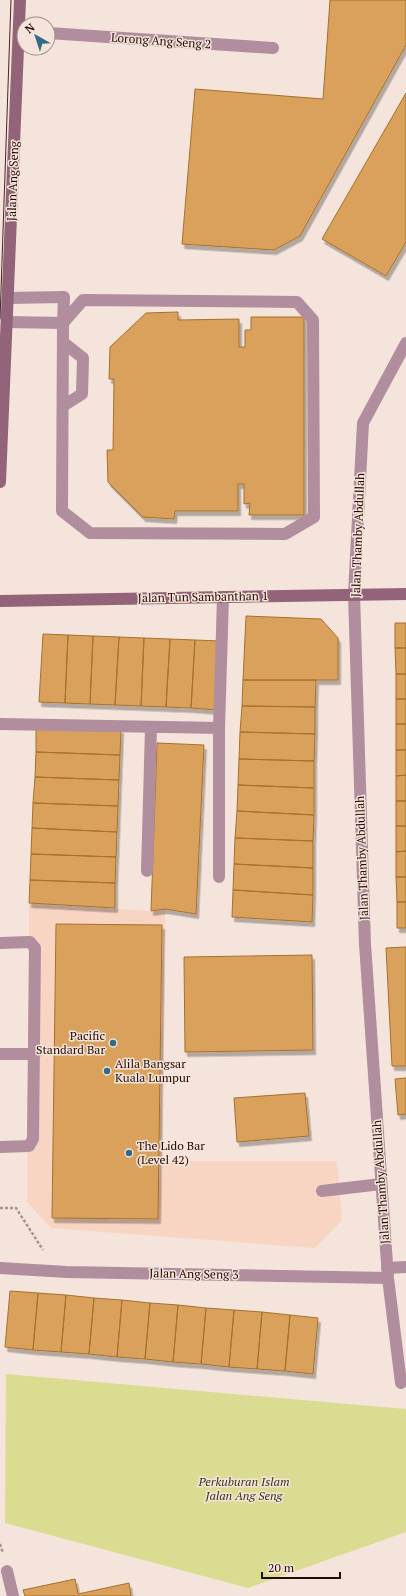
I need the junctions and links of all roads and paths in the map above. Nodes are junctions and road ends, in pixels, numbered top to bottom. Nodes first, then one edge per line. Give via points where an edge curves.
1 (20, 0) edge
2 (20, 16) edge
3 (56, 34) edge
4 (273, 48) dead end
5 (20, 56) edge
6 (8, 298) junction
7 (7, 322) junction
8 (64, 323) junction
9 (64, 343) junction
10 (406, 344) edge
11 (63, 406) junction
12 (0, 482) edge
13 (354, 594) junction
14 (406, 594) edge
15 (223, 597) junction
16 (0, 601) edge
17 (0, 724) edge
18 (151, 728) junction
19 (219, 728) junction
20 (147, 871) dead end
21 (219, 877) dead end
22 (0, 942) edge
23 (0, 1054) edge
24 (35, 1054) junction
25 (0, 1147) edge
26 (381, 1184) junction
27 (322, 1191) dead end
28 (0, 1208) edge
29 (46, 1254) dead end
30 (406, 1267) edge
31 (0, 1268) edge
32 (388, 1273) junction
33 (403, 1384) edge
34 (7, 1571) dead end
35 (13, 1596) edge

1 - 2 street, Jalan Ang Seng
3 - 4 street, Lorong Ang Seng 2
5 - 6 street, Jalan Ang Seng
6 - 7 street, Jalan Ang Seng
6 - 8 street via 64,297
7 - 8 street
7 - 12 street, Jalan Ang Seng
8 - 9 street
8 - 11 street via 83,300 297,302 313,320 314,517 285,534 90,533 62,511
9 - 11 street
9 - 11 street via 83,358 82,394
10 - 13 street, Jalan Thamby Abdullah via 363,423
13 - 14 street, Jalan Tun Sambanthan 1
13 - 15 street, Jalan Tun Sambanthan 1
13 - 26 street, Jalan Thamby Abdullah via 365,944
15 - 16 street, Jalan Tun Sambanthan 1
15 - 19 street
17 - 18 street
18 - 19 street
18 - 20 street
19 - 21 street
22 - 24 street via 30,942 35,948
23 - 24 street
24 - 25 street via 33,1139 29,1146
26 - 27 street
26 - 32 street, Jalan Thamby Abdullah
28 - 29 path via 16,1208
30 - 32 street, Jalan Ang Seng 3
31 - 32 street, Jalan Ang Seng 3 via 67,1272
32 - 33 street, Jalan Thamby Abdullah
34 - 35 street

